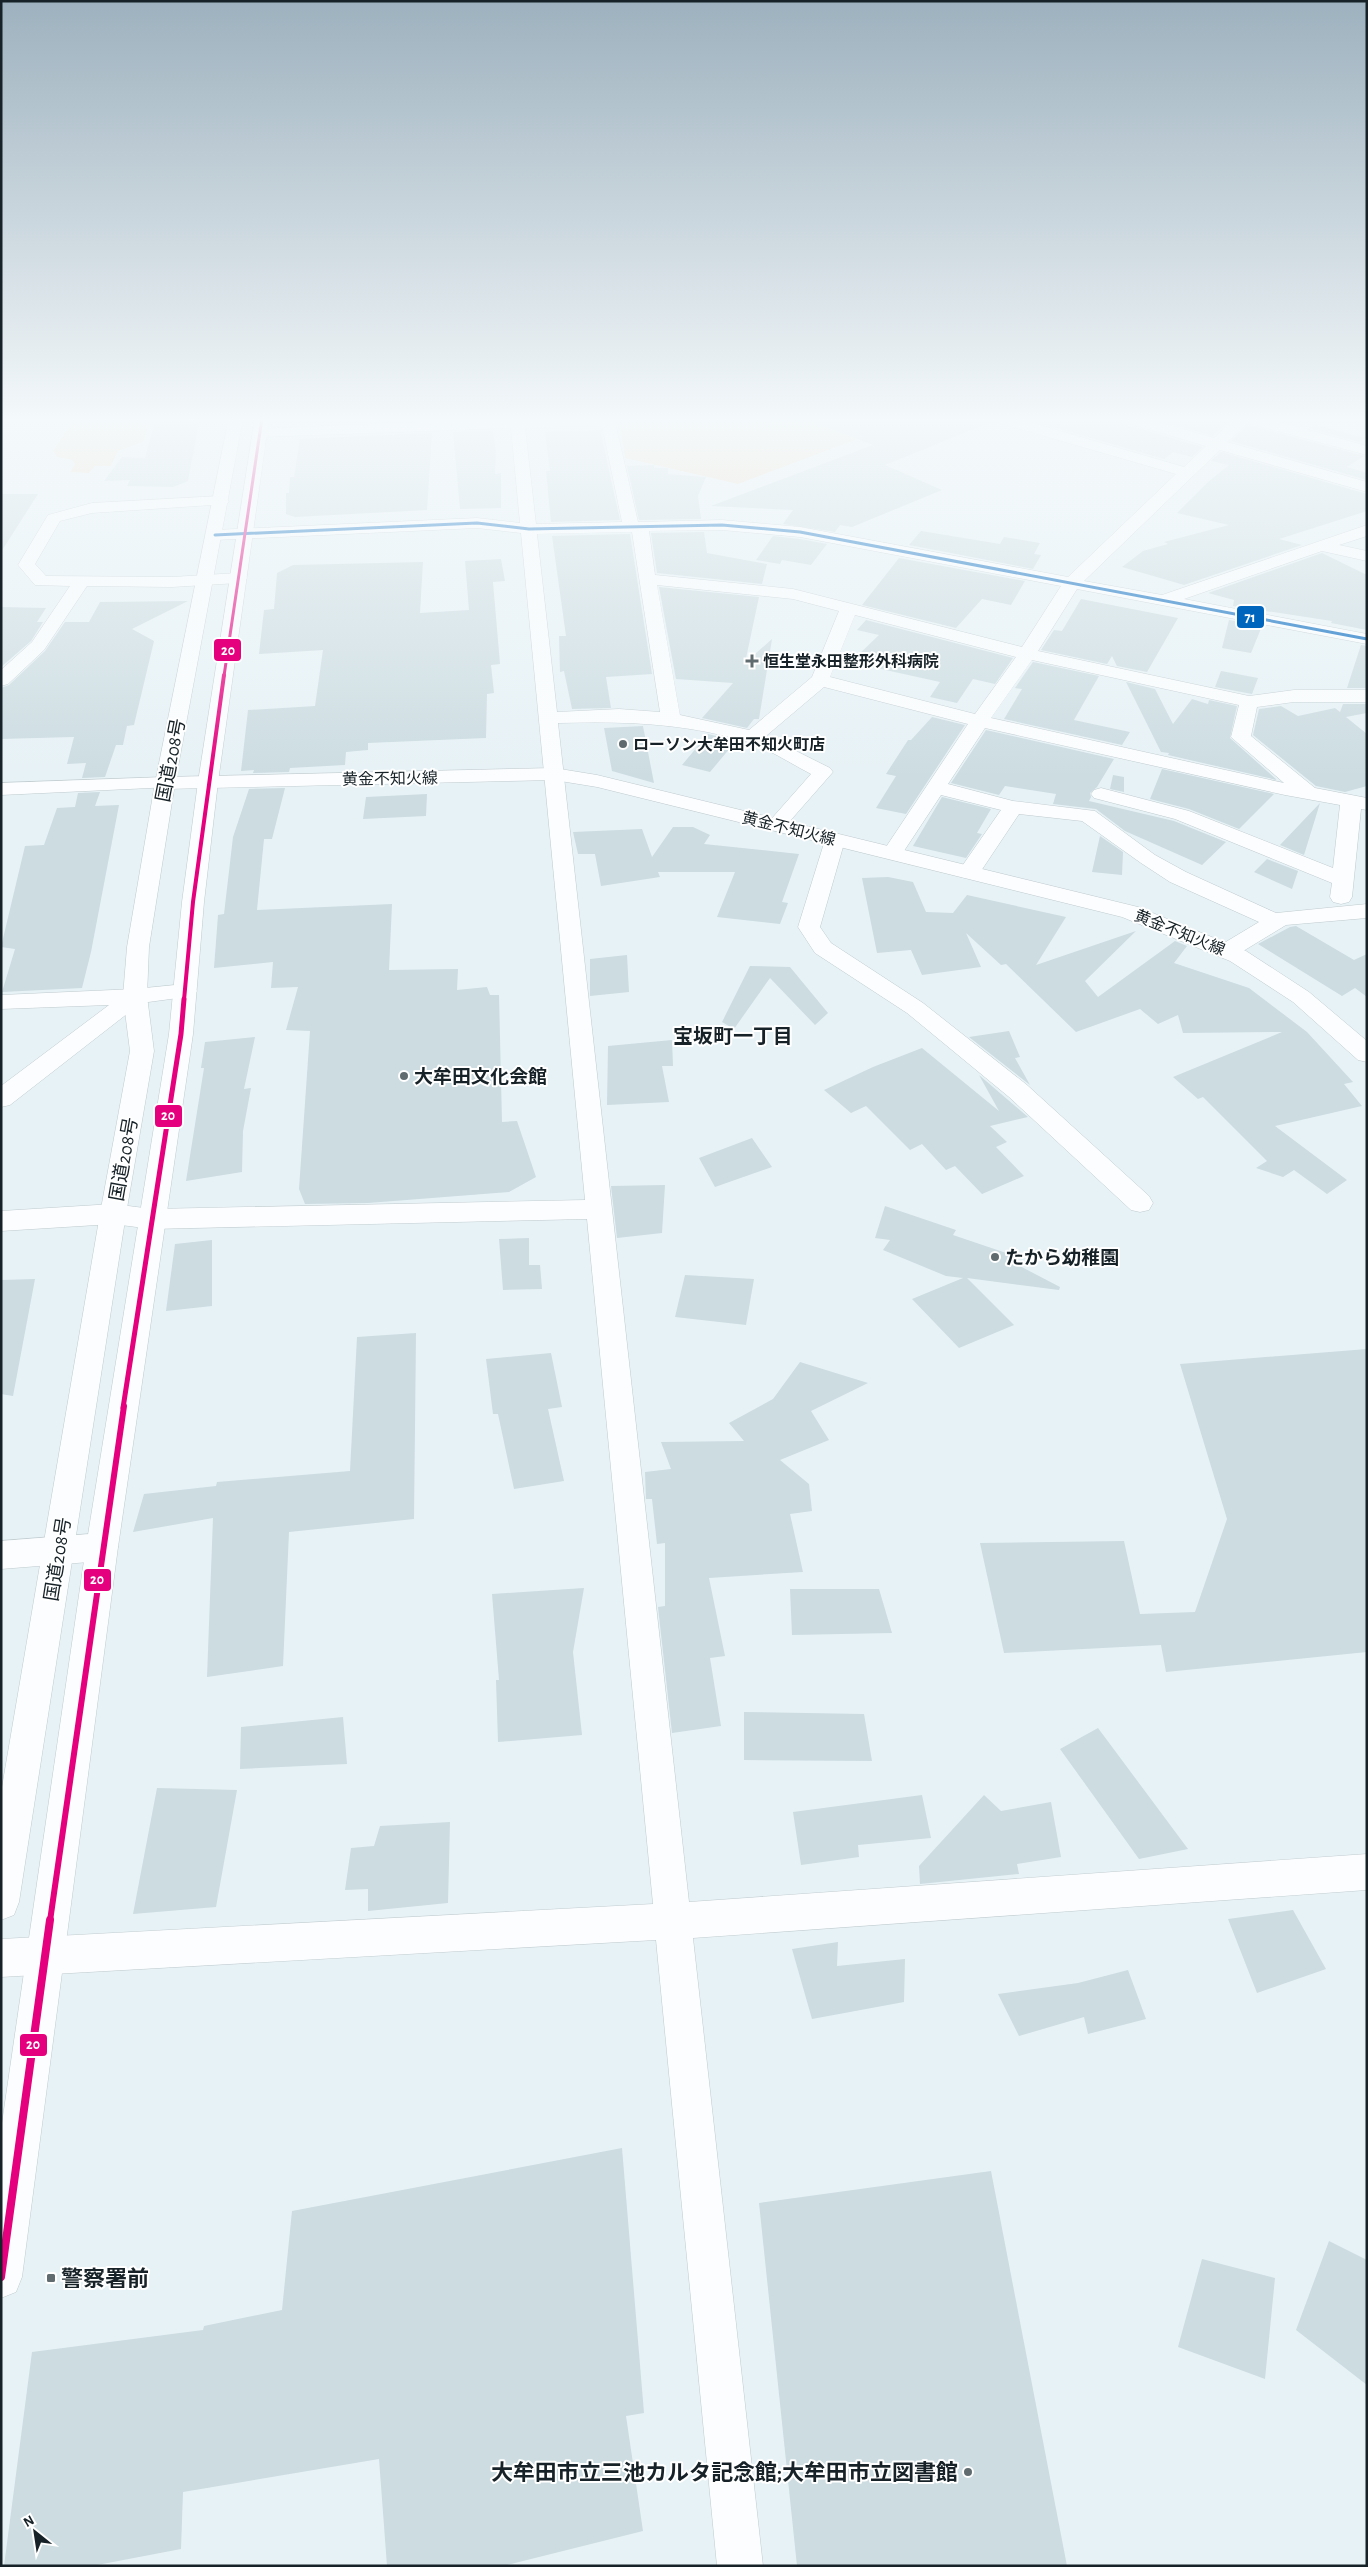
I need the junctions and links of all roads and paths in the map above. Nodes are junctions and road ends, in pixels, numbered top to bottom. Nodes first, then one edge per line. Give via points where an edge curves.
1 (42, 538) edge
2 (214, 538) edge
3 (250, 538) edge
4 (327, 538) edge
5 (491, 538) edge
6 (530, 538) edge
7 (638, 538) edge
8 (831, 538) edge
9 (1120, 538) edge
10 (1344, 538) edge
11 (482, 540) dead end
12 (213, 543) junction
13 (249, 545) junction
14 (1320, 546) junction
15 (1367, 556) edge
16 (238, 578) junction
17 (647, 579) junction
18 (82, 581) junction
19 (205, 581) junction
20 (1072, 583) junction
21 (1165, 600) junction
22 (849, 609) junction
23 (1367, 639) edge
24 (1027, 654) junction
25 (1, 680) edge
26 (820, 680) junction
27 (1367, 696) edge
28 (1249, 702) junction
29 (548, 718) junction
30 (670, 719) junction
31 (981, 721) junction
32 (752, 737) junction
33 (554, 774) junction
34 (208, 782) junction
35 (165, 783) junction
36 (936, 787) junction
37 (1, 789) edge
38 (1101, 794) dead end
39 (1310, 794) junction
40 (1359, 803) edge
41 (1013, 806) junction
42 (776, 825) junction
43 (835, 840) junction
44 (893, 853) junction
45 (969, 872) junction
46 (1343, 880) junction
47 (1367, 911) edge
48 (1339, 913) junction
49 (1277, 922) junction
50 (1228, 951) junction
51 (185, 991) junction
52 (135, 996) junction
53 (1, 1002) edge
54 (1367, 1054) edge
55 (1, 1099) edge
56 (1140, 1203) dead end
57 (599, 1209) junction
58 (113, 1214) junction
59 (152, 1219) junction
60 (1, 1221) edge
61 (102, 1547) junction
62 (58, 1552) junction
63 (1, 1555) edge
64 (1367, 1872) edge
65 (1, 1902) edge
66 (674, 1921) junction
67 (46, 1955) junction
68 (1, 1958) edge
69 (1, 2277) edge
70 (740, 2566) edge

1 - 18 main road via 26,565 41,580
2 - 12 main road, 国道208号
3 - 13 main road, 国道208号
4 - 13 main road
5 - 11 main road
6 - 29 main road
7 - 17 main road
8 - 20 main road
9 - 20 main road
10 - 14 main road
12 - 13 main road
12 - 19 main road, 国道208号
13 - 16 main road, 国道208号
14 - 15 main road
14 - 21 main road
16 - 19 main road
16 - 34 main road, 国道208号
17 - 22 main road via 793,594
17 - 30 main road
18 - 19 main road
18 - 25 main road via 38,646
19 - 35 main road, 国道208号
20 - 21 main road
20 - 24 main road
21 - 23 main road
22 - 24 main road
22 - 26 main road
24 - 28 main road
24 - 31 main road
26 - 31 main road
26 - 32 main road
27 - 28 main road via 1294,696
28 - 39 main road via 1241,737
29 - 30 main road via 620,715
29 - 33 main road
30 - 32 main road
31 - 36 main road
31 - 39 main road
32 - 42 main road via 824,772
33 - 34 main road, 黄金不知火線
33 - 42 main road, 黄金不知火線 via 598,781
33 - 57 main road
34 - 35 main road, 黄金不知火線
34 - 51 main road, 国道208号
35 - 37 main road, 黄金不知火線
35 - 52 main road, 国道208号 via 138,948
36 - 41 main road
36 - 44 main road
38 - 46 main road via 1182,815
39 - 40 main road
40 - 46 main road
41 - 45 main road
41 - 49 main road via 1088,815 1178,877
42 - 43 main road, 黄金不知火線
43 - 44 main road, 黄金不知火線
43 - 56 main road via 809,927 823,948 915,1008 1018,1091
44 - 45 main road, 黄金不知火線
45 - 50 main road, 黄金不知火線 via 1130,912
46 - 48 main road
47 - 48 main road
48 - 49 main road
49 - 50 main road
50 - 54 main road, 黄金不知火線 via 1301,997
51 - 52 main road
51 - 59 main road, 国道208号 via 182,1034
52 - 53 main road
52 - 55 main road
52 - 58 main road, 国道208号 via 142,1051
57 - 59 main road
57 - 66 main road
58 - 59 main road
58 - 60 main road
58 - 62 main road, 国道208号
59 - 61 main road, 国道208号
61 - 62 main road
61 - 67 main road, 国道208号
62 - 63 main road
62 - 65 main road, 国道208号
64 - 66 main road
66 - 67 main road
66 - 70 main road
67 - 68 main road
67 - 69 main road, 国道208号

